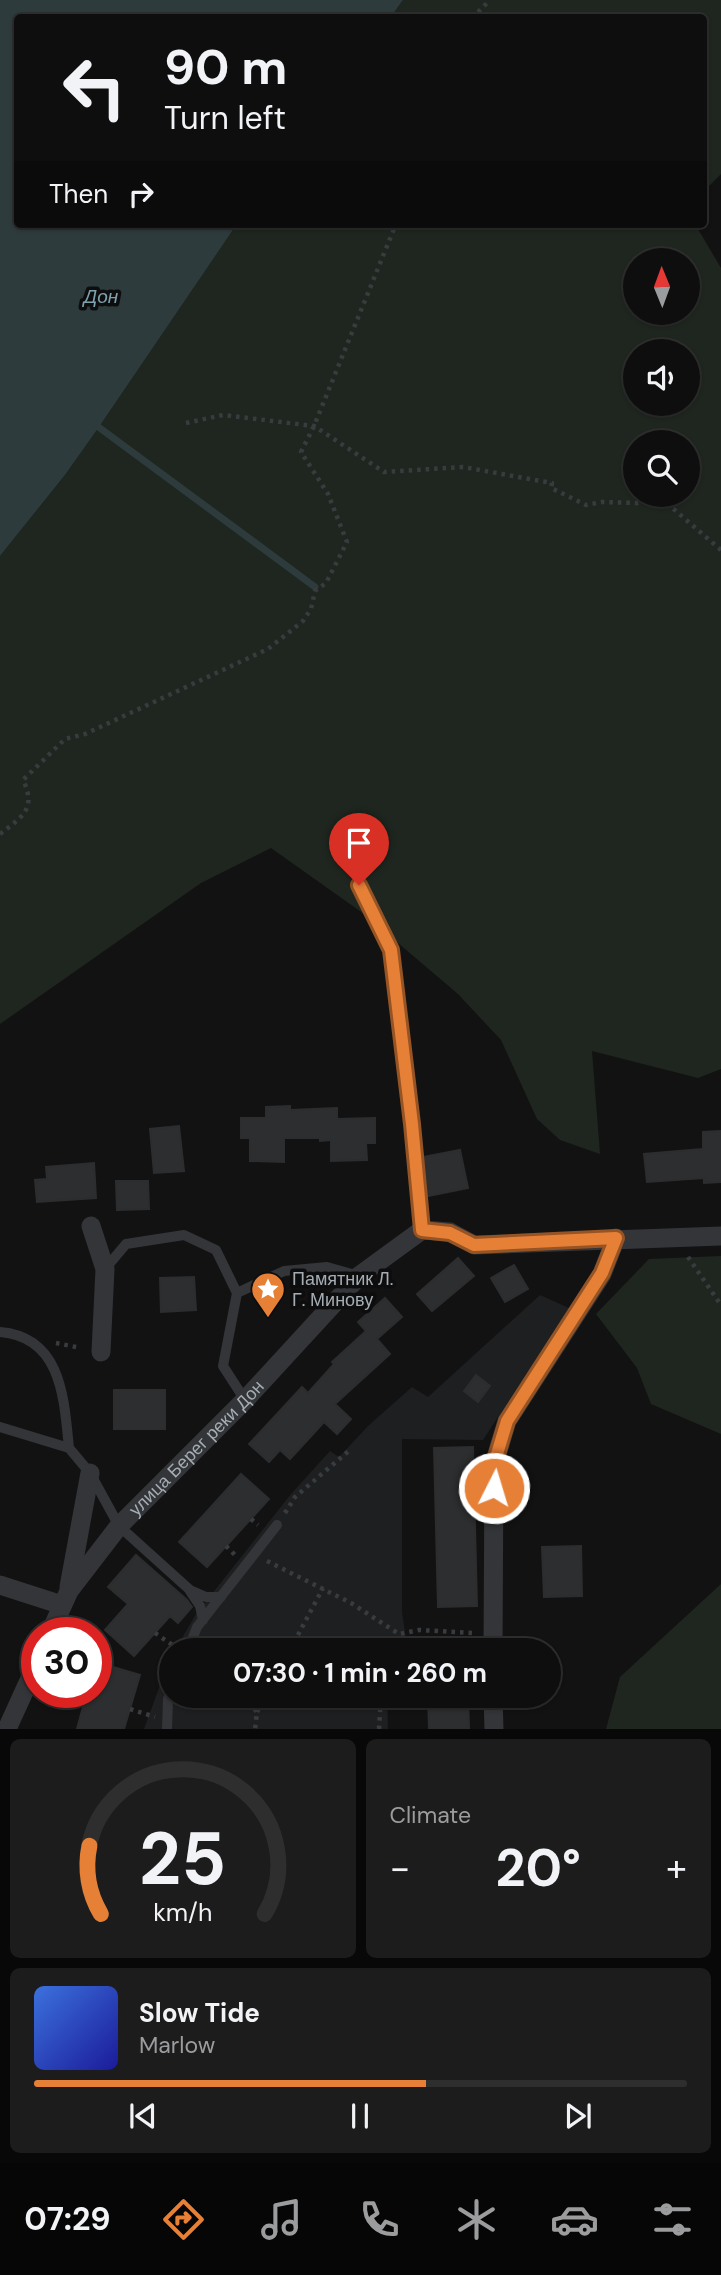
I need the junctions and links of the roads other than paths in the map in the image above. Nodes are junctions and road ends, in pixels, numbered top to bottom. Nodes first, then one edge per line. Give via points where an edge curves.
1 (359, 885) dead end
2 (91, 1226) dead end
3 (422, 1230) junction
4 (721, 1236) edge
5 (616, 1238) junction
6 (105, 1269) junction
7 (359, 1276) junction
8 (237, 1293) junction
9 (0, 1332) edge
10 (101, 1352) road end
11 (245, 1400) junction
12 (0, 1427) edge
13 (69, 1448) junction
14 (89, 1472) junction
15 (277, 1525) road end
16 (118, 1526) junction
17 (0, 1585) edge
18 (190, 1590) junction
19 (221, 1597) junction
20 (65, 1598) junction
21 (57, 1617) edge
22 (203, 1620) junction
23 (193, 1638) edge
24 (494, 1638) edge
25 (21, 1698) edge
26 (168, 1708) edge
27 (493, 1708) edge
28 (7, 1729) edge
29 (167, 1729) edge
30 (494, 1729) edge

1 - 3 lane via 391,950
2 - 6 street
3 - 5 street via 450,1233 474,1245
3 - 7 street, улица Берег реки Дон
4 - 5 street
5 - 24 street via 602,1273 507,1421 494,1464
6 - 8 lane via 126,1244 184,1235 216,1250
6 - 10 street
7 - 8 lane via 327,1267 284,1271
7 - 11 street, улица Берег реки Дон
8 - 11 lane via 223,1366
9 - 13 lane via 31,1339 50,1359 64,1402
11 - 16 street, улица Берег реки Дон
12 - 13 lane
13 - 14 lane
14 - 16 lane
14 - 20 street
15 - 19 lane
16 - 18 lane
16 - 20 street, улица Берег реки Дон
17 - 20 street
18 - 19 lane
18 - 22 lane
19 - 22 lane
20 - 21 street, улица Берег реки Дон
22 - 23 lane
25 - 28 street
26 - 29 lane
27 - 30 street

